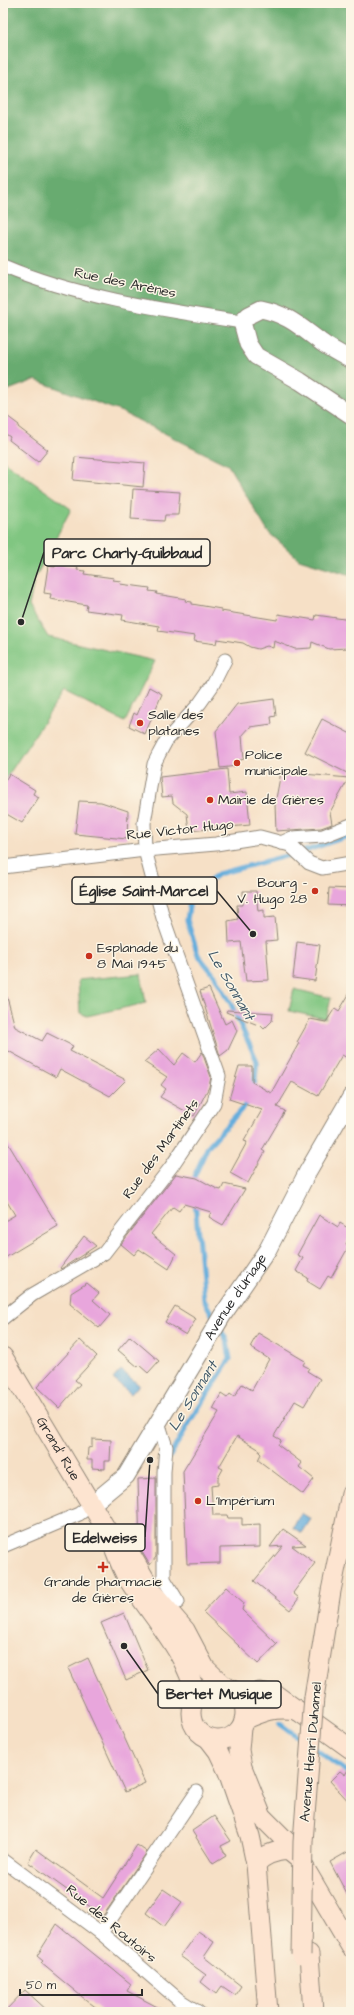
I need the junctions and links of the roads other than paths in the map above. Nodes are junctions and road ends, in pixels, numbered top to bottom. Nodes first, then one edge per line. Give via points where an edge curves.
1 (3, 266) edge
2 (242, 322) junction
3 (351, 360) edge
4 (351, 414) edge
5 (225, 660) dead end
6 (351, 825) edge
7 (285, 844) junction
8 (145, 850) junction
9 (351, 863) edge
10 (3, 867) edge
11 (351, 1097) edge
12 (3, 1318) edge
13 (3, 1357) edge
14 (158, 1422) junction
15 (351, 1494) edge
16 (92, 1504) junction
17 (113, 1541) junction
18 (3, 1546) edge
19 (351, 1546) edge
20 (178, 1602) dead end
21 (232, 1692) junction
22 (196, 1697) junction
23 (319, 1697) junction
24 (296, 1710) junction
25 (243, 1724) junction
26 (208, 1738) junction
27 (351, 1749) edge
28 (197, 1792) dead end
29 (3, 1860) edge
30 (300, 1860) junction
31 (256, 1864) junction
32 (101, 1933) junction
33 (351, 1947) edge
34 (305, 1954) junction
35 (198, 2012) edge
36 (268, 2012) edge
37 (305, 2012) edge
38 (313, 2012) edge

1 - 2 street, Rue des Arènes via 29,277 129,303
2 - 3 street via 261,309 276,312 296,322 322,343
2 - 4 street via 248,344 256,356
5 - 8 street, Rue des Martinets via 212,686 166,741 154,764 144,823
6 - 7 street via 323,836 292,838
7 - 8 street, Rue Victor Hugo via 260,837 216,844
7 - 9 street via 309,863 322,868
8 - 10 street, Rue Victor Hugo
8 - 12 street, Rue des Martinets via 163,918 219,1076 214,1103 171,1167 104,1253 32,1295
11 - 14 street, Avenue d'Uriage via 308,1171 268,1249 222,1316
13 - 16 main road, Grand' Rue
14 - 16 street, Avenue d'Uriage via 126,1476
14 - 20 street via 166,1447 164,1579
15 - 23 main road, Avenue Henri Duhamel via 331,1591
16 - 17 main road, Grand' Rue
16 - 18 street via 79,1514
17 - 21 main road, Grand' Rue via 131,1555 153,1593 185,1630 205,1668
17 - 22 main road, Grand' Rue via 118,1562 127,1578 184,1660
19 - 23 main road, Avenue Henri Duhamel
21 - 22 main road via 214,1686
21 - 24 main road via 276,1695
21 - 25 main road via 245,1708
22 - 26 main road via 191,1709 192,1719 195,1728
23 - 34 main road, Avenue Henri Duhamel
24 - 25 main road via 278,1708 263,1711
24 - 27 main road
25 - 26 main road via 235,1735 226,1739 217,1741
25 - 30 main road via 239,1750 242,1767 262,1817 287,1842
26 - 31 main road via 218,1751 228,1772 250,1836
28 - 32 street
29 - 32 street, Rue des Routoirs
30 - 31 main road via 288,1850 267,1854
30 - 33 main road
31 - 36 main road
32 - 35 street, Rue des Routoirs via 179,2000
34 - 37 main road, Avenue Henri Duhamel
34 - 38 main road, Avenue Henri Duhamel

